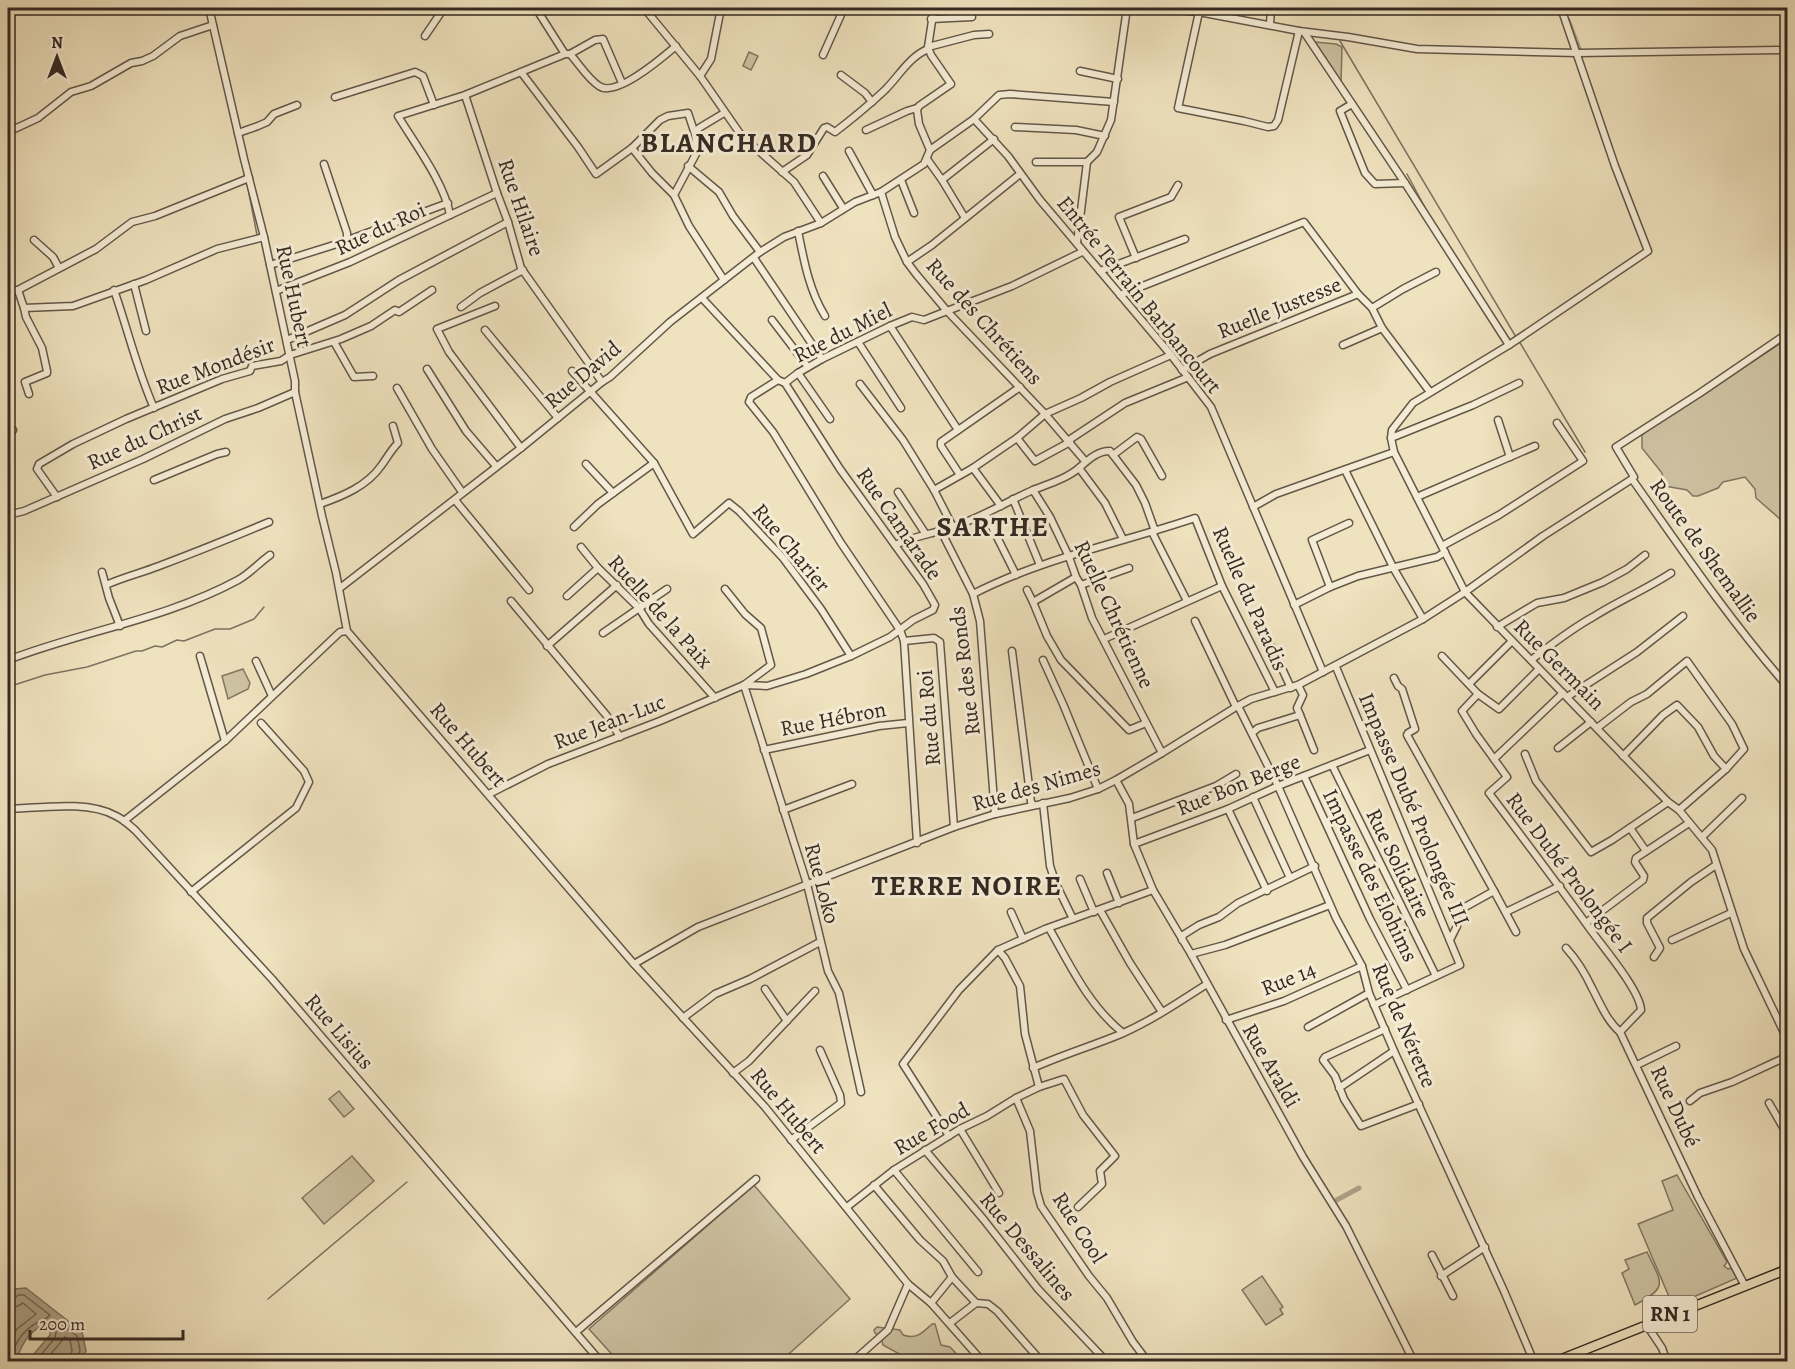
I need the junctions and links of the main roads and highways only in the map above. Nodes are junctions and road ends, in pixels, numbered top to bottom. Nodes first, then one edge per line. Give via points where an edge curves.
1 (1788, 1269) edge
2 (1554, 1362) edge

1 - 2 main road, RN 1

